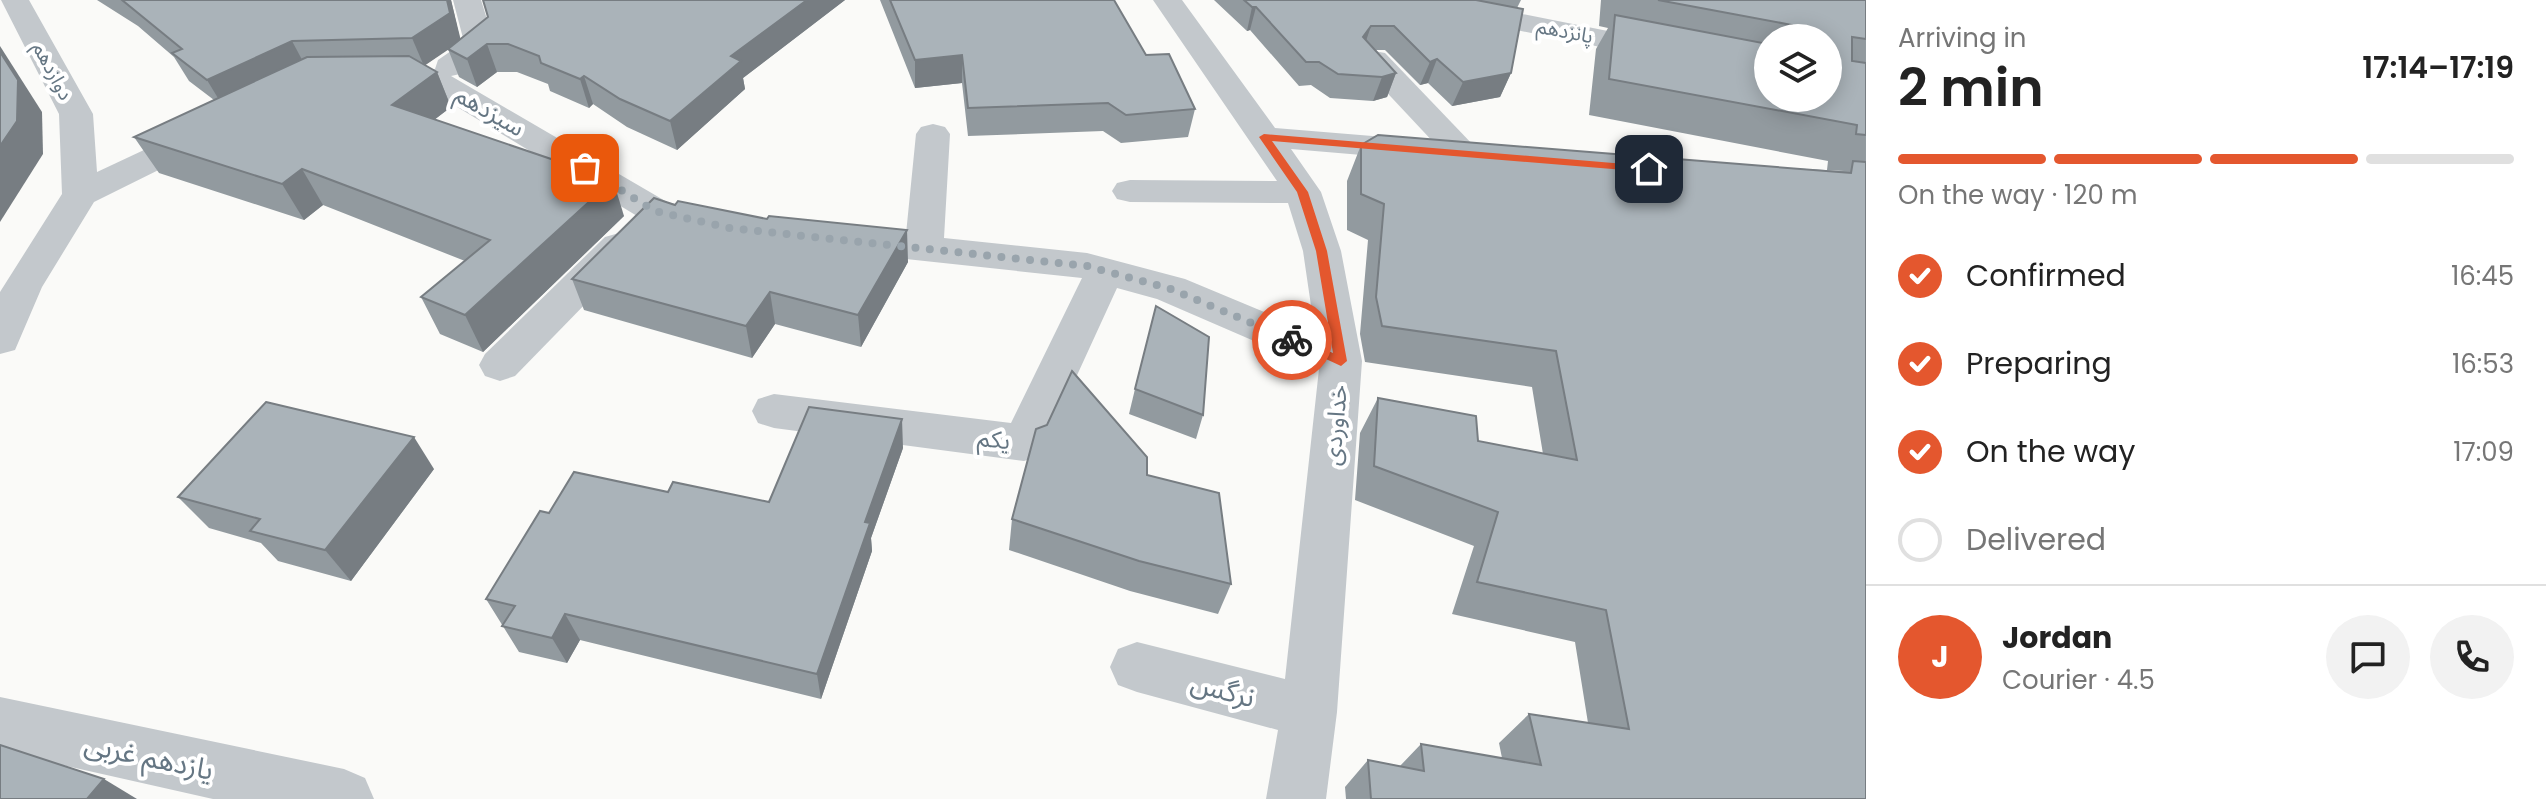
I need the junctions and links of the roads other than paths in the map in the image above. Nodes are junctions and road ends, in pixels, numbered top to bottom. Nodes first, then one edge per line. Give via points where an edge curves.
1 (15, 0) edge
2 (467, 0) edge
3 (1167, 0) edge
4 (1455, 10) edge
5 (1374, 60) edge
6 (1754, 69) edge
7 (432, 78) junction
8 (347, 79) edge
9 (234, 120) edge
10 (933, 134) dead end
11 (1264, 137) junction
12 (1130, 191) dead end
13 (1303, 192) junction
14 (80, 194) junction
15 (655, 211) junction
16 (744, 230) edge
17 (819, 238) edge
18 (924, 249) junction
19 (1105, 271) junction
20 (0, 339) edge
21 (1341, 361) junction
22 (500, 365) dead end
23 (774, 411) dead end
24 (1137, 667) dead end
25 (1309, 712) junction
26 (0, 724) edge
27 (344, 799) edge
28 (1296, 799) edge

1 - 14 street, دوازدهم via 76,114
2 - 7 street via 480,45
3 - 11 street, خداوردی
4 - 6 street, پانزدهم
5 - 11 street via 1478,155
7 - 8 street, سیزدهم
7 - 15 street, سیزدهم
9 - 14 street
10 - 18 street
11 - 13 street, خداوردی
12 - 13 street
13 - 21 street, خداوردی via 1322,251
14 - 20 street via 22,287
15 - 16 street, سیزدهم
15 - 22 street
17 - 18 street
18 - 19 street
19 - 21 street via 1171,289
19 - 23 street, یکم via 1024,443
21 - 25 street, خداوردی
24 - 25 street, نرگس
25 - 28 street, خداوردی
26 - 27 street, یازدهم غربی

